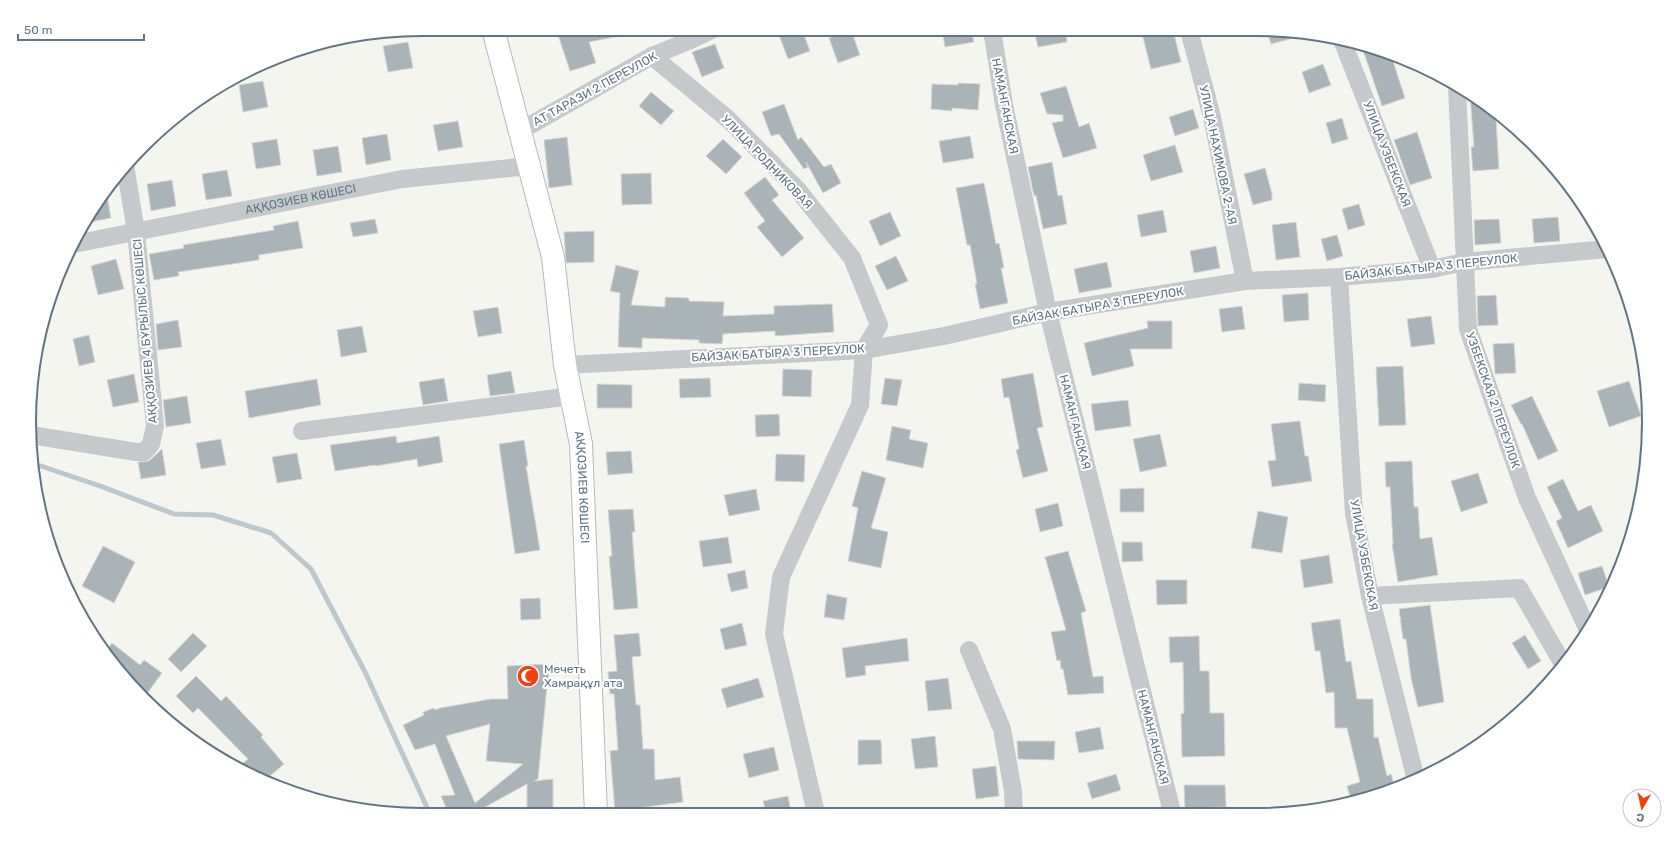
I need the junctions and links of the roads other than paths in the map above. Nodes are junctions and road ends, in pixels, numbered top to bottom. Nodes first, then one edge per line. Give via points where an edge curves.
1 (496, 36) edge
2 (699, 36) edge
3 (993, 36) edge
4 (1191, 36) edge
5 (1344, 46) edge
6 (652, 56) junction
7 (1457, 93) edge
8 (520, 131) junction
9 (529, 166) junction
10 (126, 174) edge
11 (136, 232) junction
12 (81, 243) edge
13 (1601, 249) edge
14 (1464, 262) junction
15 (1432, 269) junction
16 (1339, 277) junction
17 (1244, 281) junction
18 (1048, 312) junction
19 (864, 350) junction
20 (565, 364) junction
21 (572, 396) junction
22 (302, 431) dead end
23 (37, 436) edge
24 (1370, 596) junction
25 (1585, 623) edge
26 (969, 650) dead end
27 (1560, 659) edge
28 (1414, 774) edge
29 (596, 808) edge
30 (815, 808) edge
31 (1014, 808) edge
32 (1171, 808) edge

1 - 8 main road, АҚҚОЗИЕВ КӨШЕСІ
2 - 6 street, АТ ТАРАЗИ 2 ПЕРЕУЛОК
3 - 18 street, НАМАНГАНСКАЯ via 1004,105
4 - 17 street, УЛИЦА НАХИМОВА 2-АЯ via 1212,117
5 - 15 street, УЛИЦА УЗБЕКСКАЯ
6 - 8 street, АТ ТАРАЗИ 2 ПЕРЕУЛОК
6 - 19 street, УЛИЦА РОДНИКОВАЯ via 729,120 798,190 852,258 879,325
7 - 14 street, УЗБЕКСКАЯ 2 ПЕРЕУЛОК
8 - 9 main road, АҚҚОЗИЕВ КӨШЕСІ
9 - 11 street, АҚҚОЗИЕВ КӨШЕСІ via 402,179
9 - 20 main road, АҚҚОЗИЕВ КӨШЕСІ via 553,257
10 - 11 street, АҚҚОЗИЕВ 4 БҰРЫЛЫС КӨШЕСІ
11 - 12 street, АҚҚОЗИЕВ КӨШЕСІ
11 - 23 street, АҚҚОЗИЕВ 4 БҰРЫЛЫС КӨШЕСІ via 154,426 151,444 144,452 136,452
13 - 14 street, БАЙЗАК БАТЫРА 3 ПЕРЕУЛОК
14 - 15 street, БАЙЗАК БАТЫРА 3 ПЕРЕУЛОК
14 - 25 street, УЗБЕКСКАЯ 2 ПЕРЕУЛОК via 1468,329 1527,498
15 - 16 street, БАЙЗАК БАТЫРА 3 ПЕРЕУЛОК
16 - 17 street, БАЙЗАК БАТЫРА 3 ПЕРЕУЛОК
16 - 24 street, УЛИЦА УЗБЕКСКАЯ via 1354,513
17 - 18 street, БАЙЗАК БАТЫРА 3 ПЕРЕУЛОК
18 - 19 street, БАЙЗАК БАТЫРА 3 ПЕРЕУЛОК via 944,336
18 - 32 street, НАМАНГАНСКАЯ
19 - 20 street, БАЙЗАК БАТЫРА 3 ПЕРЕУЛОК
19 - 30 street via 860,405 782,577 774,634
20 - 21 main road, АҚҚОЗИЕВ КӨШЕСІ
21 - 22 street
21 - 29 main road, АҚҚОЗИЕВ КӨШЕСІ via 581,444
24 - 27 street via 1519,588
24 - 28 street, УЛИЦА УЗБЕКСКАЯ
26 - 31 street via 1002,729

